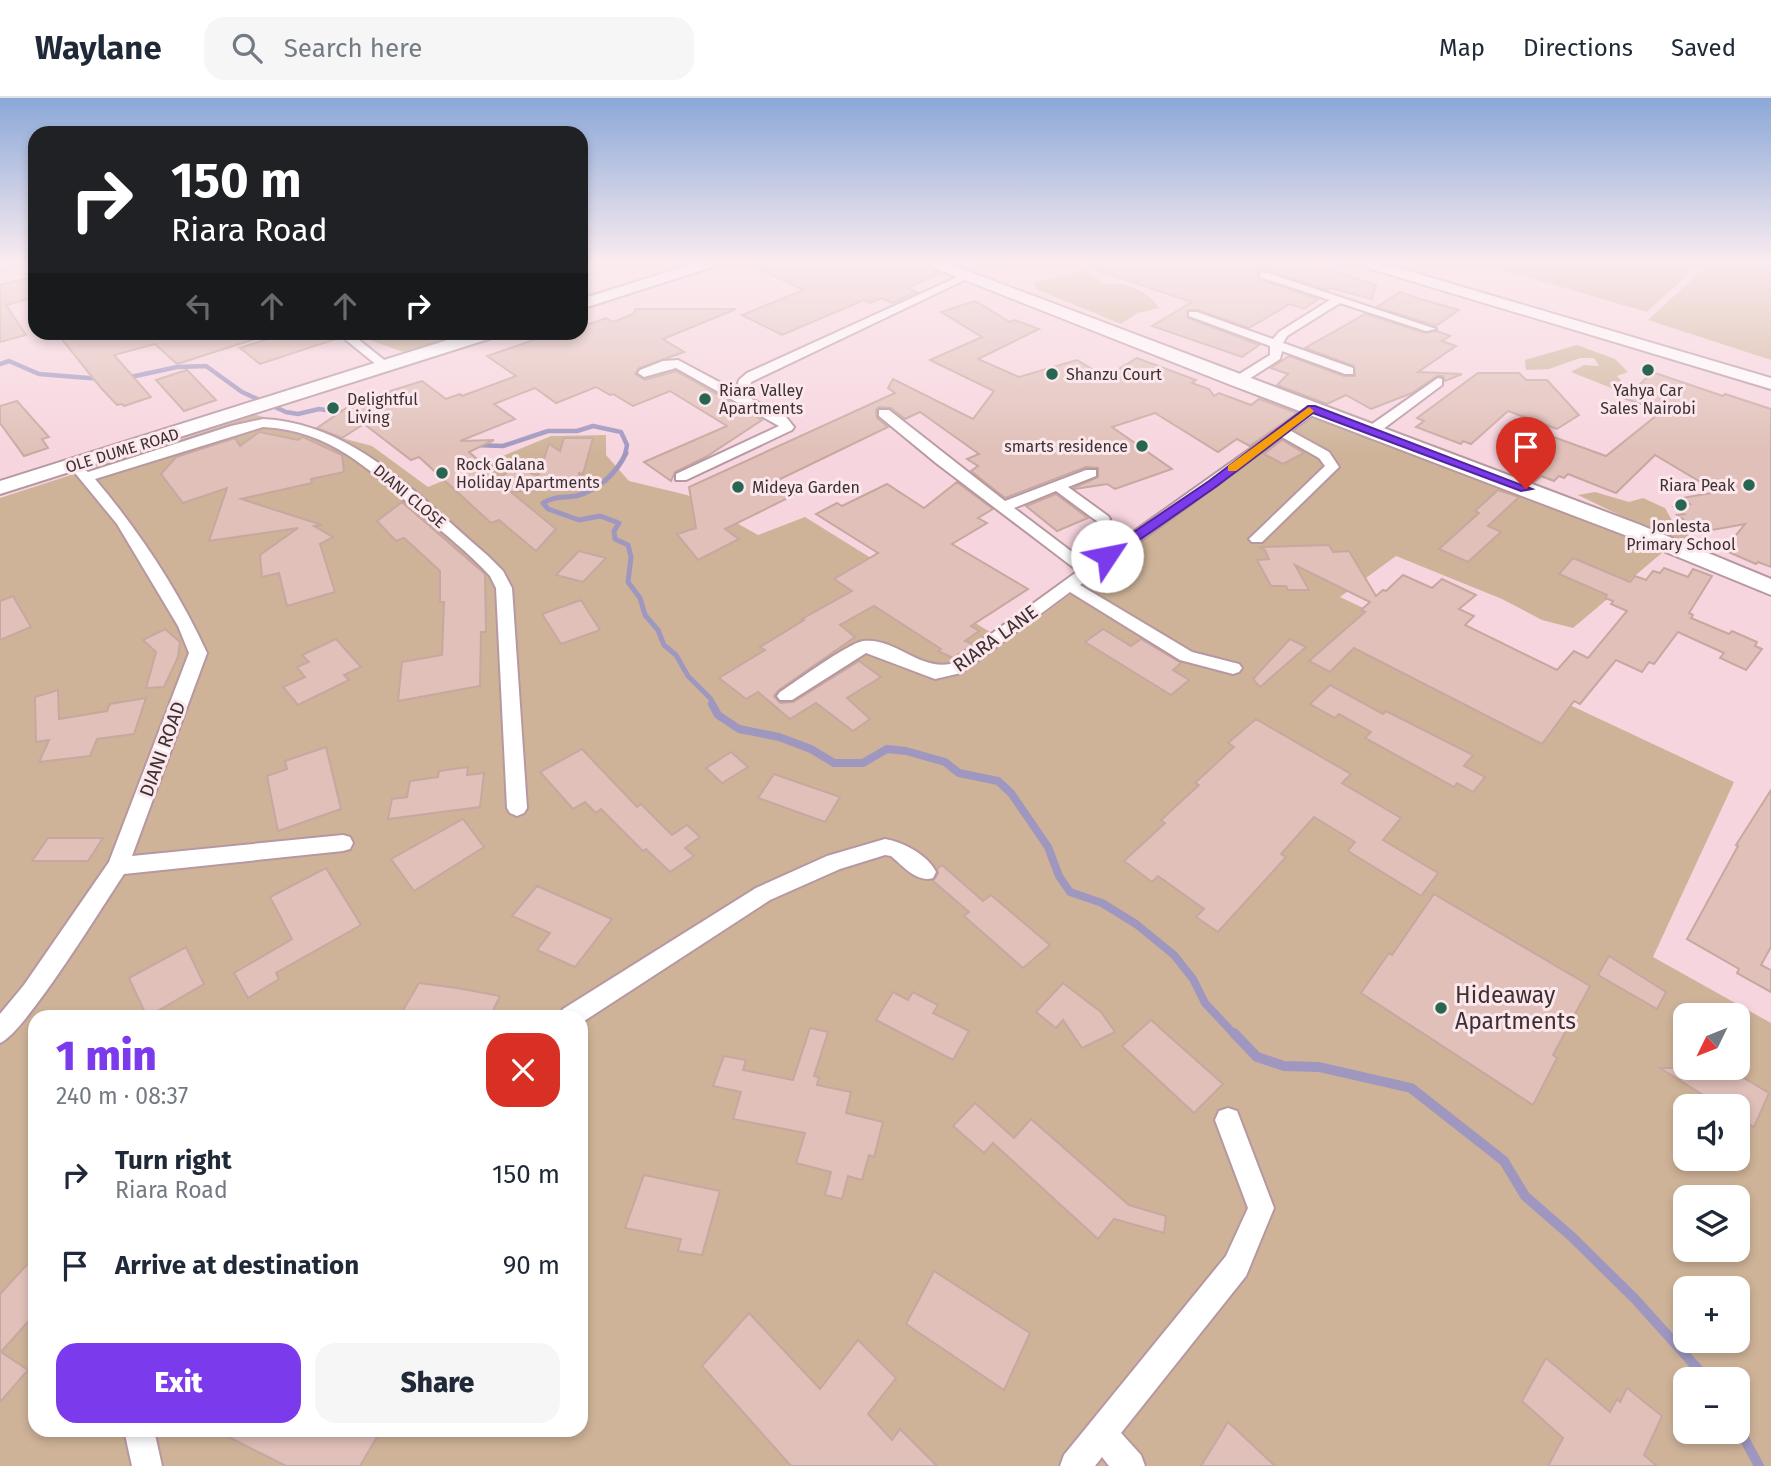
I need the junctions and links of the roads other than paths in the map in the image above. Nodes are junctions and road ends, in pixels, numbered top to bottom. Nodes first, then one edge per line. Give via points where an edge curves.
1 (854, 328) edge
2 (1102, 328) edge
3 (1231, 328) edge
4 (1293, 328) edge
5 (1426, 328) edge
6 (1583, 328) edge
7 (1621, 328) edge
8 (1430, 329) dead end
9 (352, 340) edge
10 (468, 340) edge
11 (1276, 344) junction
12 (387, 367) junction
13 (1349, 370) dead end
14 (644, 373) dead end
15 (1771, 373) edge
16 (1237, 381) junction
17 (1438, 382) dead end
18 (1771, 384) edge
19 (741, 398) junction
20 (1312, 408) junction
21 (884, 413) dead end
22 (1281, 432) junction
23 (1370, 432) junction
24 (81, 470) junction
25 (1091, 473) dead end
26 (681, 477) dead end
27 (2, 484) edge
28 (1057, 485) junction
29 (1003, 507) junction
30 (1103, 519) dead end
31 (1257, 539) dead end
32 (1086, 570) junction
33 (1068, 584) junction
34 (1771, 588) edge
35 (1233, 668) dead end
36 (786, 696) dead end
37 (517, 808) dead end
38 (343, 843) dead end
39 (118, 866) junction
40 (926, 872) dead end
41 (582, 1010) edge
42 (0, 1032) edge
43 (1228, 1120) dead end
44 (1101, 1434) junction
45 (141, 1437) edge
46 (147, 1466) edge
47 (1075, 1466) edge
48 (1130, 1466) edge

1 - 19 street via 751,376 745,380
2 - 16 street
3 - 11 street
4 - 11 street
5 - 8 street
6 - 18 street
7 - 15 street
9 - 12 street
10 - 12 street
11 - 13 street
11 - 16 street via 1276,356
12 - 24 street, OLE DUME ROAD
14 - 19 street via 678,364
16 - 20 street
17 - 23 street
19 - 26 street via 787,427
20 - 22 street, RIARA LANE
20 - 23 street
21 - 29 street
22 - 31 street via 1324,455 1332,467
22 - 32 street, RIARA LANE
23 - 34 street via 1640,533
24 - 27 street, OLE DUME ROAD
24 - 37 street, DIANI CLOSE via 263,424 311,431 358,453 482,558 504,588
24 - 39 street, DIANI ROAD via 123,522 198,653
25 - 28 street
28 - 29 street
28 - 30 street
29 - 32 street
32 - 33 street, RIARA LANE
33 - 35 street via 1186,656
33 - 36 street, RIARA LANE via 956,669 935,673 874,647 863,647
38 - 39 street
39 - 42 street, DIANI ROAD
40 - 41 street via 897,849 885,847 834,862 763,894
43 - 44 street via 1261,1208 1236,1266
44 - 47 street
44 - 48 street
45 - 46 street

